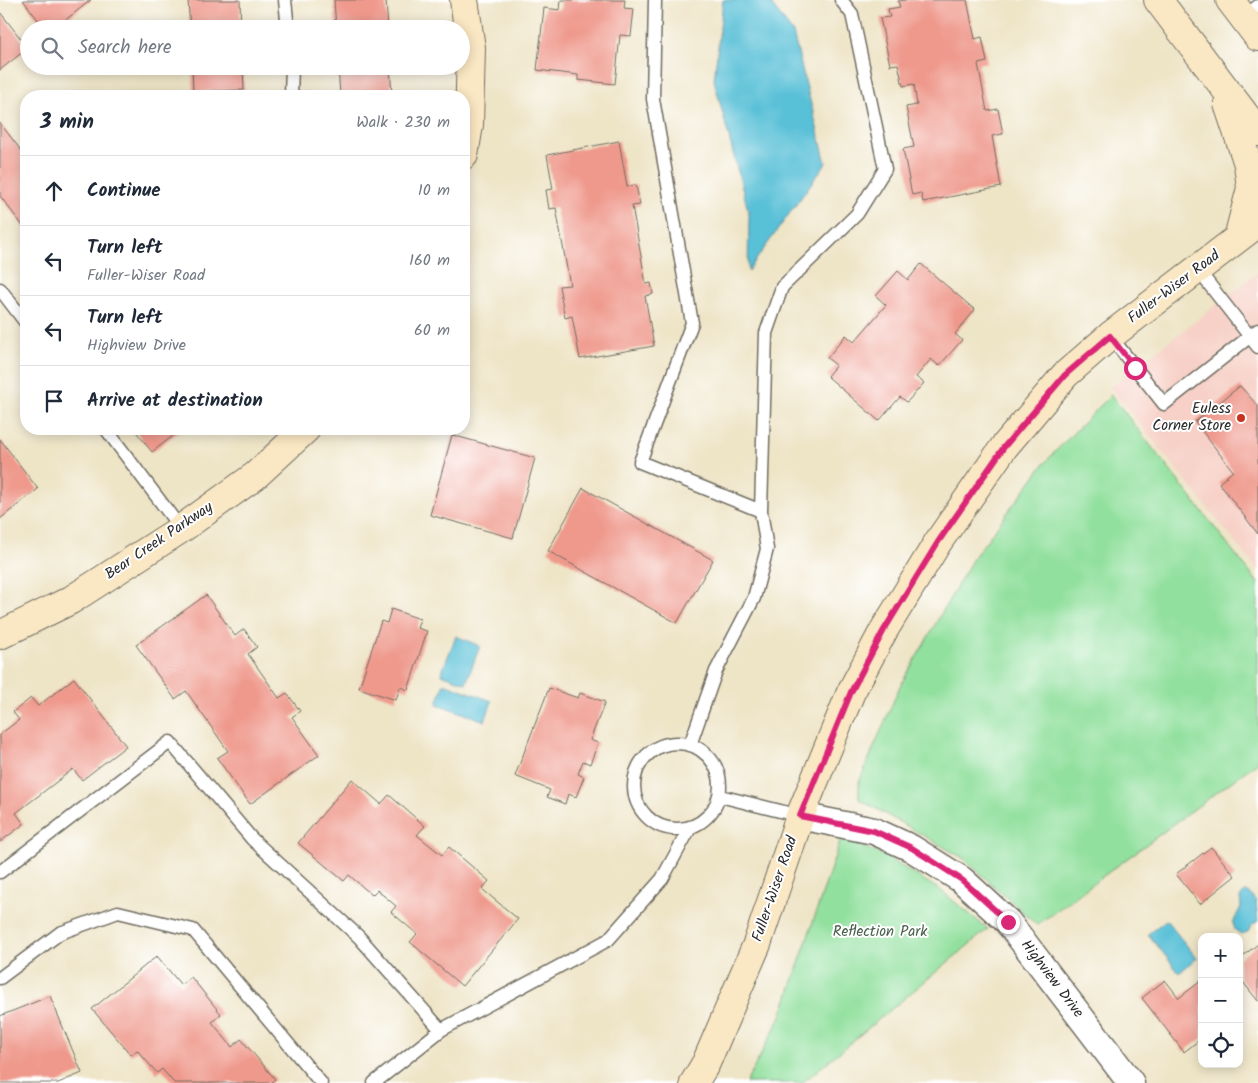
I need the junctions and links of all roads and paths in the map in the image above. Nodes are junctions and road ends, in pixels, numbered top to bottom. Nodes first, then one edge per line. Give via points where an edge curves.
1 (285, 0) edge
2 (464, 0) edge
3 (655, 0) edge
4 (841, 0) edge
5 (1158, 0) edge
6 (287, 20) edge
7 (467, 20) edge
8 (470, 41) edge
9 (292, 75) edge
10 (1221, 84) junction
11 (291, 90) edge
12 (470, 90) edge
13 (1258, 132) edge
14 (1248, 231) edge
15 (1198, 270) junction
16 (0, 289) edge
17 (20, 315) edge
18 (1110, 336) junction
19 (1255, 338) edge
20 (111, 435) edge
21 (299, 435) edge
22 (761, 511) junction
23 (181, 528) junction
24 (0, 635) edge
25 (690, 745) junction
26 (720, 796) junction
27 (800, 816) junction
28 (690, 828) junction
29 (0, 872) edge
30 (0, 978) edge
31 (441, 1030) junction
32 (322, 1083) edge
33 (374, 1083) edge
34 (694, 1083) edge
35 (1131, 1083) edge

1 - 6 lane
2 - 7 street
3 - 22 lane via 653,99 692,323 640,462
4 - 22 lane via 852,14 885,169 857,214 782,287 766,333
5 - 10 street
8 - 12 street
9 - 11 lane
10 - 13 street
10 - 14 street via 1248,164 1251,188
14 - 15 street, Fuller-Wiser Road
15 - 18 street, Fuller-Wiser Road
15 - 19 lane
16 - 17 lane
18 - 19 lane via 1164,404
18 - 27 street, Fuller-Wiser Road via 1065,375 1016,432 938,542 884,630 851,692
20 - 23 lane
21 - 23 street, Bear Creek Parkway via 255,476
22 - 25 lane via 767,549 754,598 716,671
23 - 24 street, Bear Creek Parkway via 71,600
25 - 26 lane via 702,750 718,770
25 - 28 lane via 676,743 649,753 639,765 635,778 639,807 649,819 676,830
26 - 27 lane
26 - 28 lane via 709,816
27 - 34 street, Fuller-Wiser Road via 757,944 706,1063
27 - 35 street, Highview Drive via 874,831 912,848 962,880 1008,922
28 - 31 lane via 662,879 608,940
29 - 31 lane via 170,742 252,839 359,937
30 - 32 lane via 60,933 118,912 193,930
31 - 33 lane

